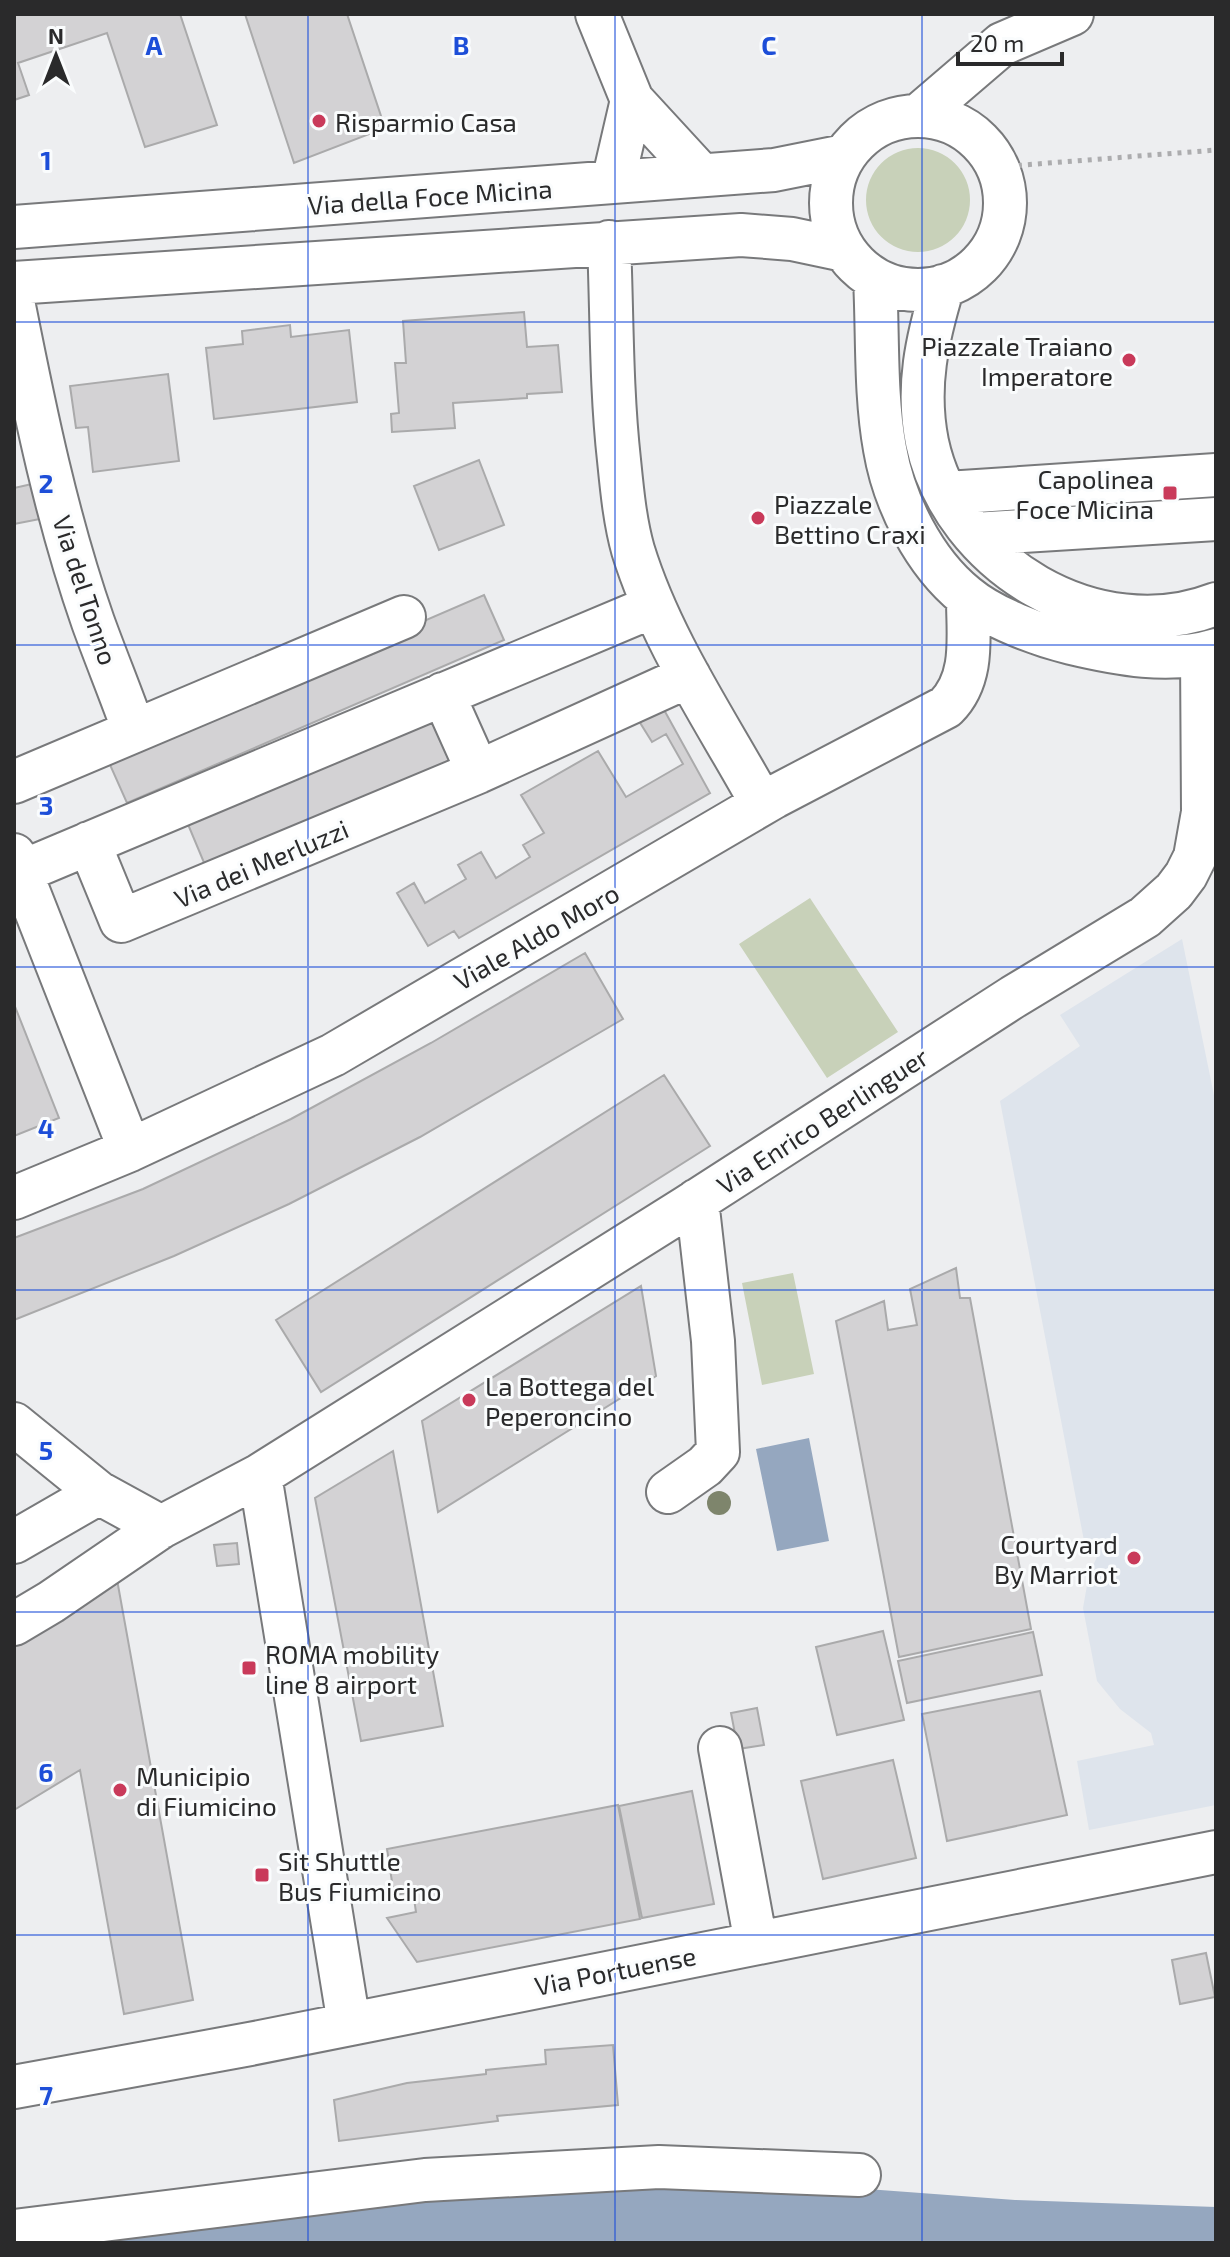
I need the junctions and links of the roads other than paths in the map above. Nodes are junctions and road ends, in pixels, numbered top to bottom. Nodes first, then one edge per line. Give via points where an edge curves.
1 (597, 14) edge
2 (1072, 14) edge
3 (632, 100) junction
4 (918, 116) junction
5 (844, 156) junction
6 (701, 175) junction
7 (613, 182) junction
8 (14, 227) edge
9 (609, 242) junction
10 (844, 250) junction
11 (875, 279) junction
12 (14, 283) edge
13 (943, 286) junction
14 (14, 306) edge
15 (1216, 475) edge
16 (947, 493) junction
17 (1216, 519) edge
18 (974, 534) junction
19 (968, 599) junction
20 (1216, 604) edge
21 (654, 606) junction
22 (404, 617) dead end
23 (1209, 652) edge
24 (689, 676) junction
25 (443, 694) junction
26 (134, 731) junction
27 (478, 772) junction
28 (14, 782) edge
29 (762, 804) junction
30 (89, 843) junction
31 (17, 864) edge
32 (130, 1150) junction
33 (14, 1198) edge
34 (697, 1200) junction
35 (14, 1424) edge
36 (260, 1475) junction
37 (668, 1492) dead end
38 (99, 1493) junction
39 (161, 1527) junction
40 (14, 1542) edge
41 (14, 1624) edge
42 (720, 1748) dead end
43 (1216, 1852) edge
44 (756, 1943) junction
45 (349, 2024) junction
46 (14, 2087) edge
47 (859, 2175) dead end
48 (14, 2231) edge

1 - 3 street
2 - 4 street via 1002,44
3 - 6 street
3 - 7 street
4 - 5 street via 876,126
4 - 13 street via 946,120 972,134 991,155 1003,181 1005,211 998,239 970,273
5 - 6 street, Via della Foce Micina via 774,170
5 - 10 street via 831,195 833,224
6 - 7 street, Via della Foce Micina
7 - 8 street, Via della Foce Micina
9 - 10 street via 741,235
9 - 12 street
9 - 21 street via 622,490 633,549
10 - 11 street
11 - 13 street via 916,290
11 - 19 street via 885,448 893,484 935,563
13 - 16 street via 921,379 928,445
14 - 26 street, Via del Tonno via 60,511 92,620
15 - 16 street
16 - 18 street
17 - 18 street
18 - 20 street via 1009,570 1050,596 1086,608 1166,615
19 - 23 street via 1020,627 1082,646 1164,657
19 - 29 street, Viale Aldo Moro via 966,670 962,687 946,707
21 - 24 street
21 - 25 street
22 - 26 street
23 - 34 street, Via Enrico Berlinguer via 1203,812 1195,857 1174,891 1145,917
24 - 27 street, Via dei Merluzzi
24 - 29 street
25 - 27 street
25 - 30 street
26 - 28 street
27 - 30 street, Via dei Merluzzi via 121,921
29 - 32 street, Viale Aldo Moro via 333,1055
30 - 31 street
31 - 32 street
32 - 33 street, Viale Aldo Moro
34 - 36 street, Via Enrico Berlinguer
34 - 37 street via 713,1341 718,1452
35 - 38 street
36 - 39 street, Via Enrico Berlinguer
36 - 45 street
38 - 39 street
38 - 40 street
39 - 41 street, Via Enrico Berlinguer
42 - 44 street
43 - 44 street, Via Portuense
44 - 45 street, Via Portuense
45 - 46 street, Via Portuense
47 - 48 street via 659,2167 425,2180

